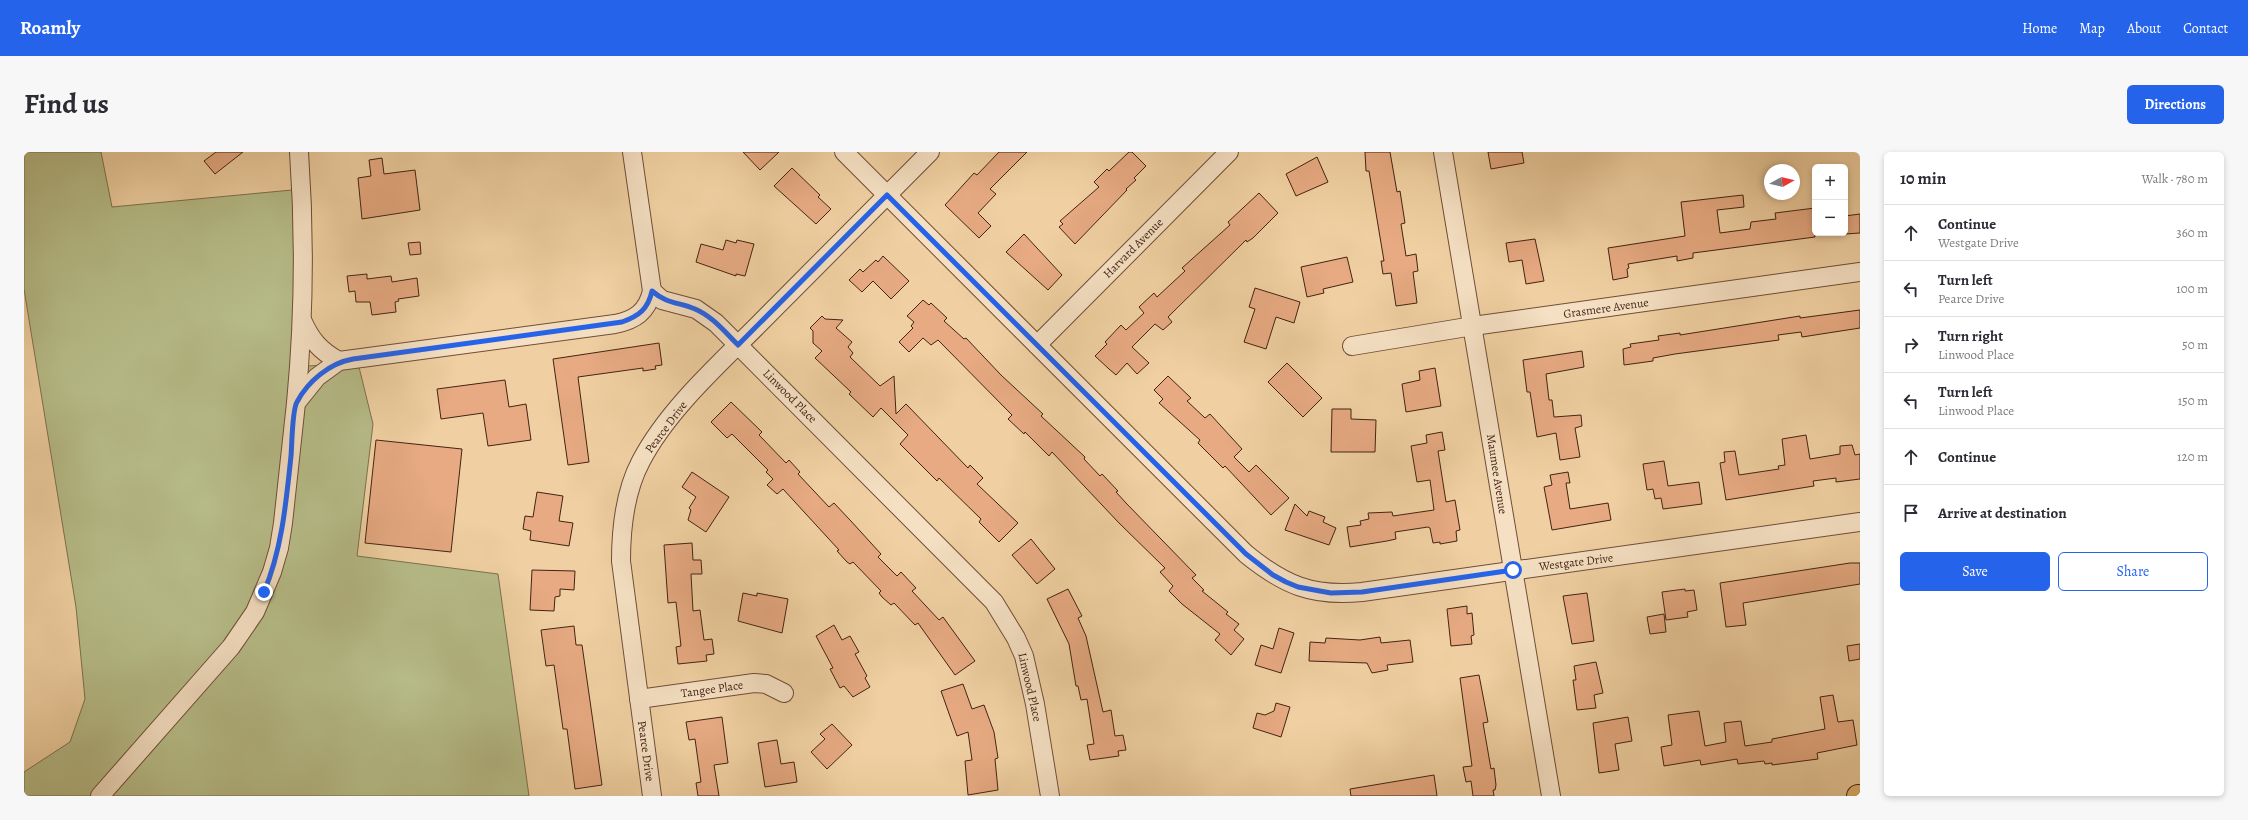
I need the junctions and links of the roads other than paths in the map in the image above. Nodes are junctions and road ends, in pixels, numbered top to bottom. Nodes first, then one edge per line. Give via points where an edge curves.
1 (299, 152) edge
2 (632, 152) edge
3 (844, 152) edge
4 (930, 152) edge
5 (1229, 152) edge
6 (1443, 152) edge
7 (887, 195) junction
8 (1860, 272) edge
9 (652, 291) junction
10 (301, 317) junction
11 (1473, 326) junction
12 (738, 345) junction
13 (1036, 345) junction
14 (1352, 346) dead end
15 (346, 360) junction
16 (296, 403) junction
17 (1860, 522) edge
18 (1513, 570) junction
19 (784, 693) dead end
20 (639, 699) junction
21 (100, 796) edge
22 (652, 796) edge
23 (1050, 796) edge
24 (1551, 796) edge

1 - 10 street via 303,236
2 - 9 street
3 - 7 street, Westgate Drive
4 - 7 street, Pearce Drive
5 - 13 street, Harvard Avenue
6 - 11 street, Maumee Avenue
7 - 12 street, Pearce Drive
7 - 13 street, Westgate Drive
8 - 11 street, Grasmere Avenue
9 - 12 street, Linwood Place via 662,300 696,309
9 - 15 street via 644,311 622,322
10 - 15 street via 316,345 328,355
10 - 16 street
11 - 14 street, Grasmere Avenue
11 - 18 street, Maumee Avenue
12 - 20 street, Pearce Drive via 663,428 641,462 624,513 621,561
12 - 23 street, Linwood Place via 994,602 1024,656 1035,704
13 - 18 street, Westgate Drive via 1246,554 1286,582 1316,591 1344,594
15 - 16 street via 317,378
16 - 21 street via 279,548 255,612 231,647
17 - 18 street, Westgate Drive
18 - 24 street, Maumee Avenue
19 - 20 street, Tangee Place via 766,684 754,683
20 - 22 street, Pearce Drive

